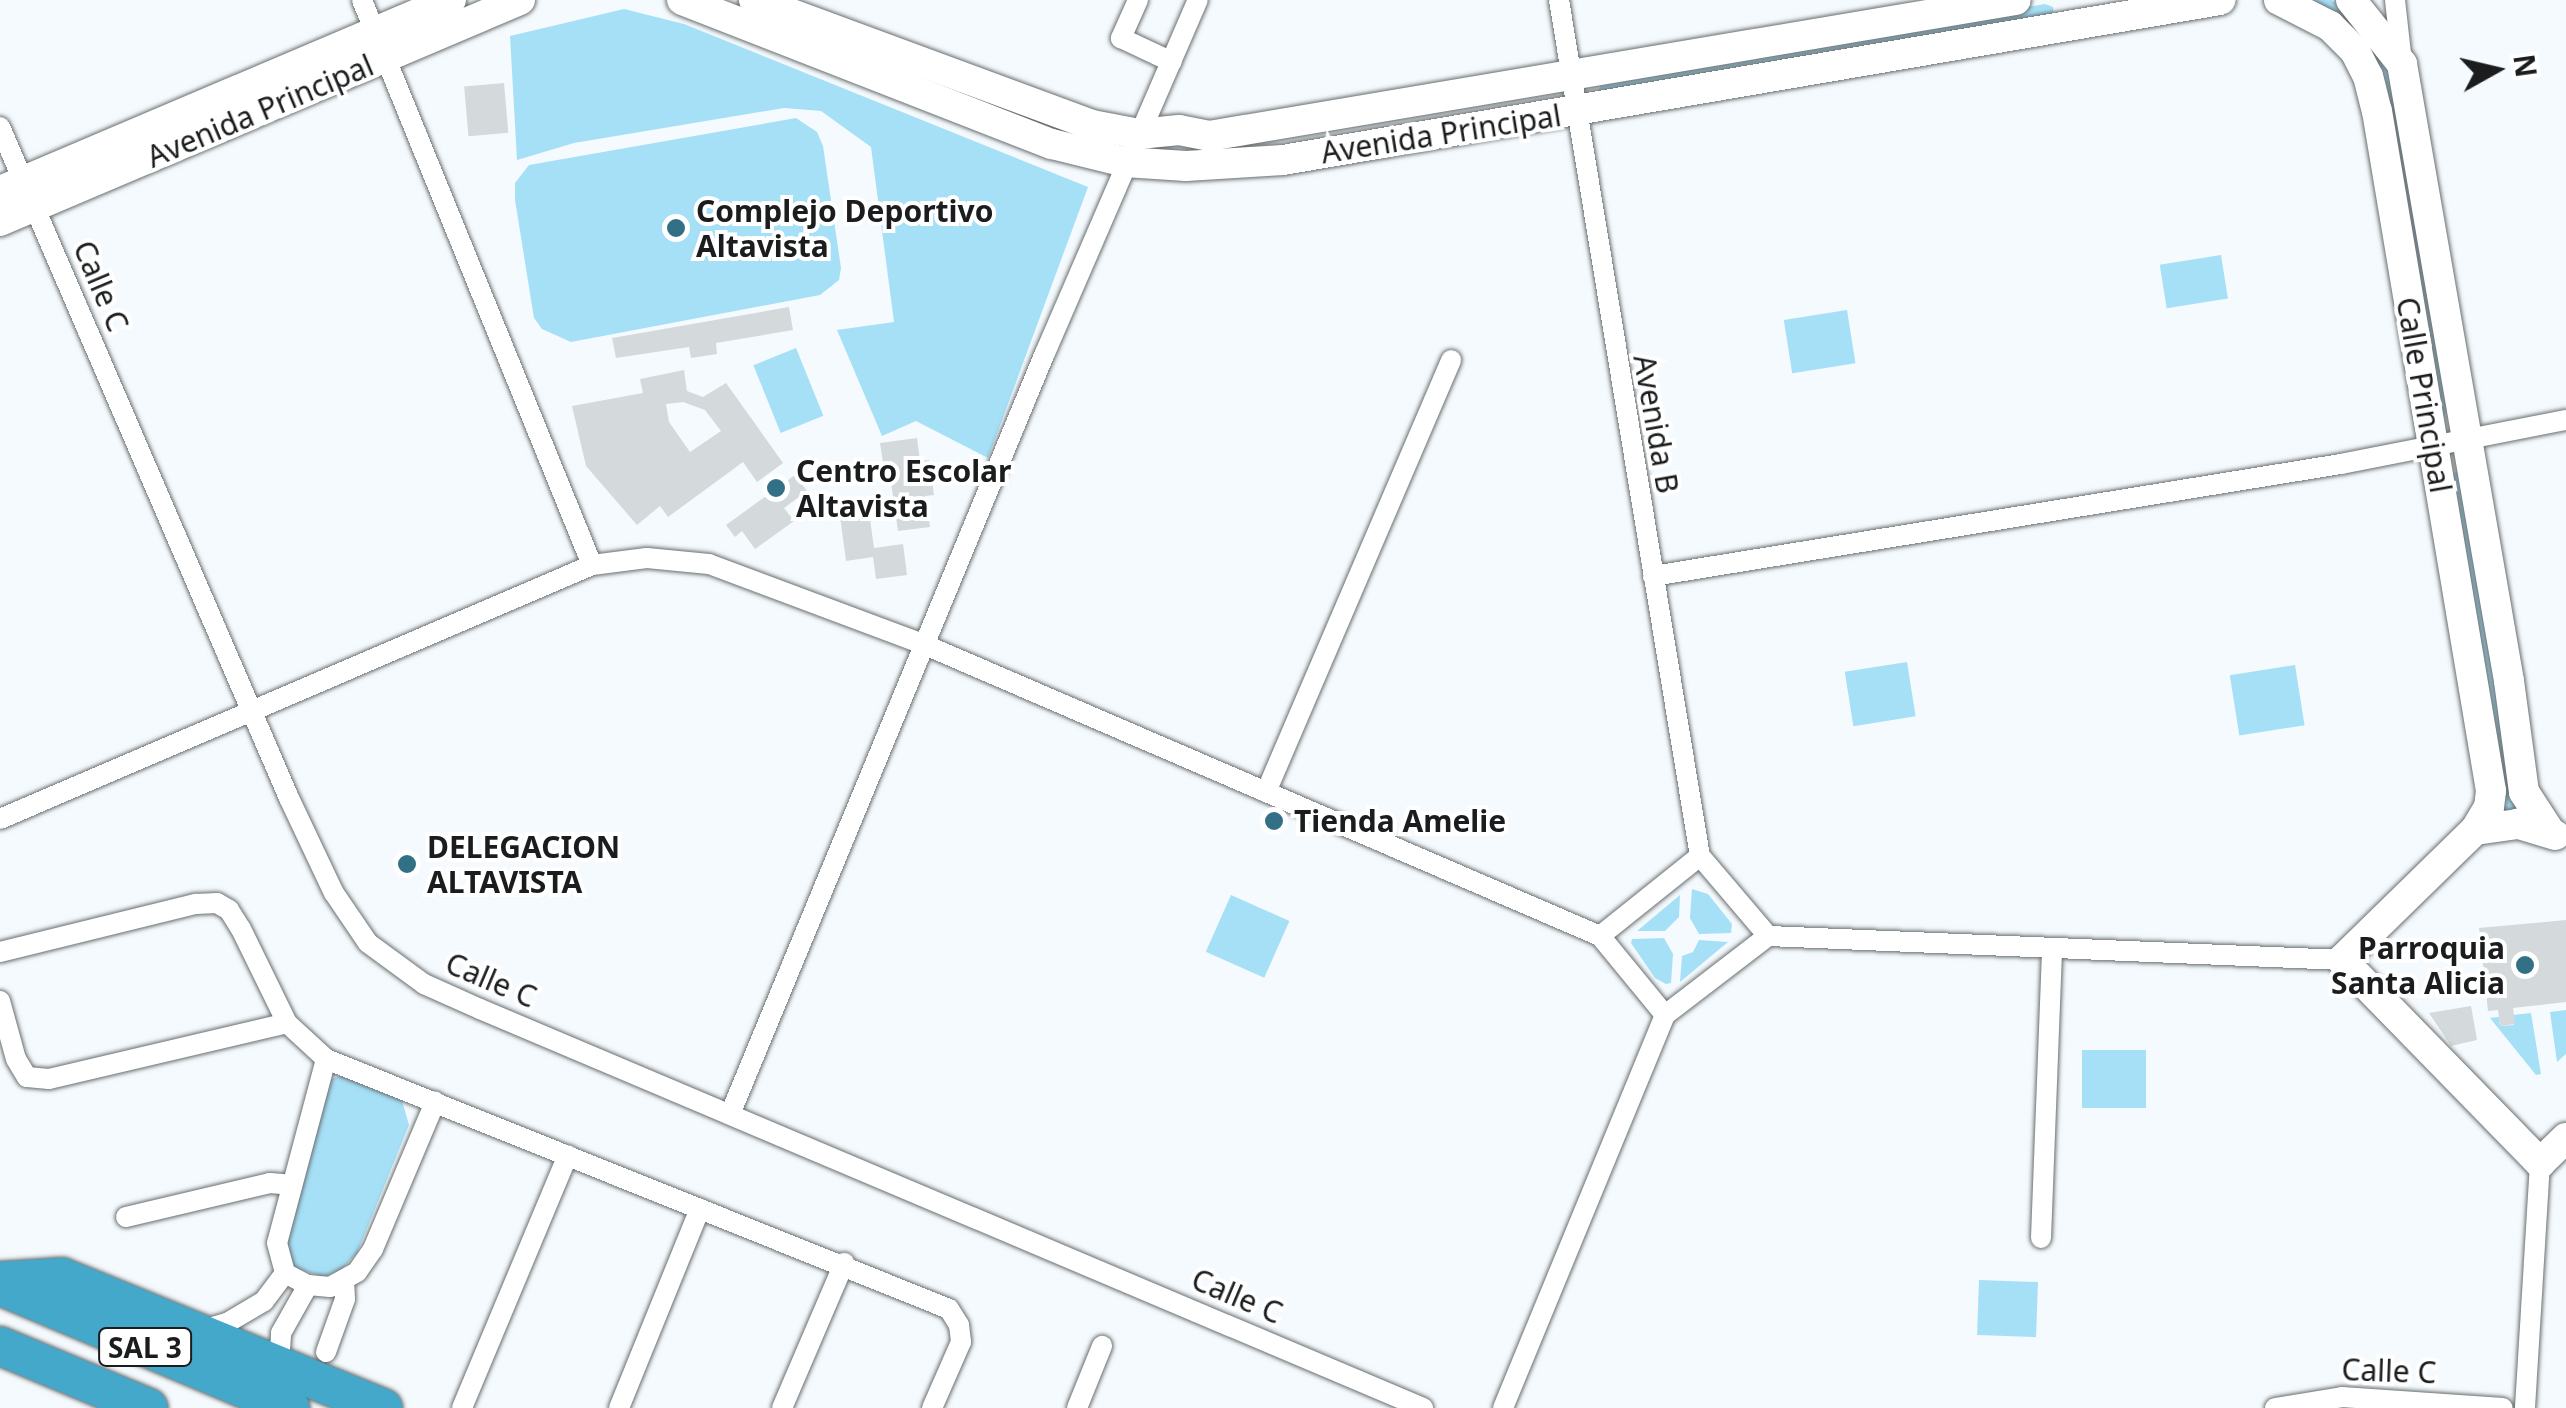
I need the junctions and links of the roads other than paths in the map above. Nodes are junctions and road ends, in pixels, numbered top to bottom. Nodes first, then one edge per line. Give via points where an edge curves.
1 (362, 0) edge
2 (451, 0) edge
3 (520, 0) edge
4 (682, 0) edge
5 (754, 0) edge
6 (1138, 0) edge
7 (1198, 0) edge
8 (1558, 0) edge
9 (2016, 0) edge
10 (2220, 0) edge
11 (2278, 0) edge
12 (2351, 0) edge
13 (2394, 0) edge
14 (2080, 12) edge
15 (381, 45) junction
16 (1172, 62) junction
17 (2402, 64) junction
18 (1570, 75) junction
19 (1576, 112) junction
20 (0, 128) edge
21 (1139, 134) junction
22 (1125, 162) junction
23 (19, 193) edge
24 (0, 221) edge
25 (1450, 360) dead end
26 (2566, 420) edge
27 (2466, 439) junction
28 (2434, 446) junction
29 (592, 565) junction
30 (1652, 576) junction
31 (923, 644) junction
32 (252, 712) junction
33 (1266, 792) junction
34 (0, 820) edge
35 (2475, 830) junction
36 (2558, 838) edge
37 (1700, 856) junction
38 (1600, 936) junction
39 (1768, 936) junction
40 (2052, 950) junction
41 (0, 952) edge
42 (2342, 960) junction
43 (0, 1001) edge
44 (1666, 1015) junction
45 (288, 1023) junction
46 (326, 1058) junction
47 (435, 1102) junction
48 (732, 1112) junction
49 (2566, 1138) edge
50 (568, 1154) junction
51 (2540, 1162) junction
52 (290, 1185) junction
53 (700, 1208) junction
54 (126, 1217) dead end
55 (2041, 1238) dead end
56 (844, 1263) junction
57 (284, 1272) junction
58 (344, 1282) junction
59 (0, 1283) edge
60 (308, 1285) junction
61 (195, 1332) junction
62 (0, 1346) edge
63 (1102, 1346) dead end
64 (326, 1352) dead end
65 (279, 1364) junction
66 (149, 1408) edge
67 (290, 1408) edge
68 (383, 1408) edge
69 (462, 1408) edge
70 (620, 1408) edge
71 (782, 1408) edge
72 (932, 1408) edge
73 (1077, 1408) edge
74 (1423, 1408) edge
75 (1503, 1408) edge
76 (2275, 1408) edge
77 (2503, 1408) edge
78 (2524, 1408) edge

1 - 15 street
2 - 15 street, Avenida Principal
3 - 15 street, Avenida Principal
4 - 22 street, Avenida Principal via 1052,144
5 - 21 street, Avenida Principal via 1074,118
6 - 16 street via 1122,38
7 - 16 street
8 - 18 street, Avenida B
9 - 18 street, Avenida Principal
10 - 14 street, Avenida Principal
11 - 28 street, Calle Principal via 2330,26 2368,76
12 - 17 street, Calle Principal
13 - 17 street
14 - 19 street, Avenida Principal
15 - 23 street, Avenida Principal
15 - 29 street
16 - 21 street
17 - 27 street, Calle Principal
18 - 19 street, Avenida B
18 - 21 street, Avenida Principal via 1244,132
19 - 22 street, Avenida Principal via 1283,160
19 - 30 street, Avenida B
20 - 23 street, Calle C
21 - 22 street
22 - 31 street
23 - 24 street, Avenida Principal
23 - 32 street, Calle C
25 - 33 street
26 - 27 street
27 - 28 street
27 - 36 street, Calle Principal via 2524,792
28 - 30 street
28 - 35 street, Calle Principal via 2491,791
29 - 31 street via 648,558 709,564
29 - 32 street
30 - 37 street, Avenida B
31 - 33 street
31 - 48 street
32 - 34 street
32 - 48 street, Calle C via 334,893 379,952 424,984
33 - 38 street
35 - 36 street via 2518,824
35 - 42 street
37 - 38 street
37 - 39 street
38 - 44 street
39 - 40 street
39 - 44 street
40 - 42 street
40 - 55 street
41 - 45 street via 216,903 230,910
42 - 51 street
43 - 45 street via 16,1059 28,1077 49,1079
44 - 75 street
45 - 46 street
46 - 47 street
46 - 52 street
47 - 50 street
47 - 58 street via 373,1249
48 - 74 street, Calle C
49 - 51 street
50 - 53 street
50 - 69 street
51 - 78 street
52 - 54 street via 270,1183
52 - 57 street via 277,1244
53 - 56 street
53 - 70 street
56 - 71 street
56 - 72 street via 948,1308 959,1325 962,1342
57 - 60 street
57 - 61 street via 254,1308
58 - 60 street
58 - 64 street
59 - 61 highway via 62,1277
59 - 67 highway, SAL 3
60 - 65 street via 280,1334
61 - 65 highway
62 - 66 highway, SAL 3
63 - 73 street
65 - 68 highway
76 - 77 street, Calle C via 2342,1397

